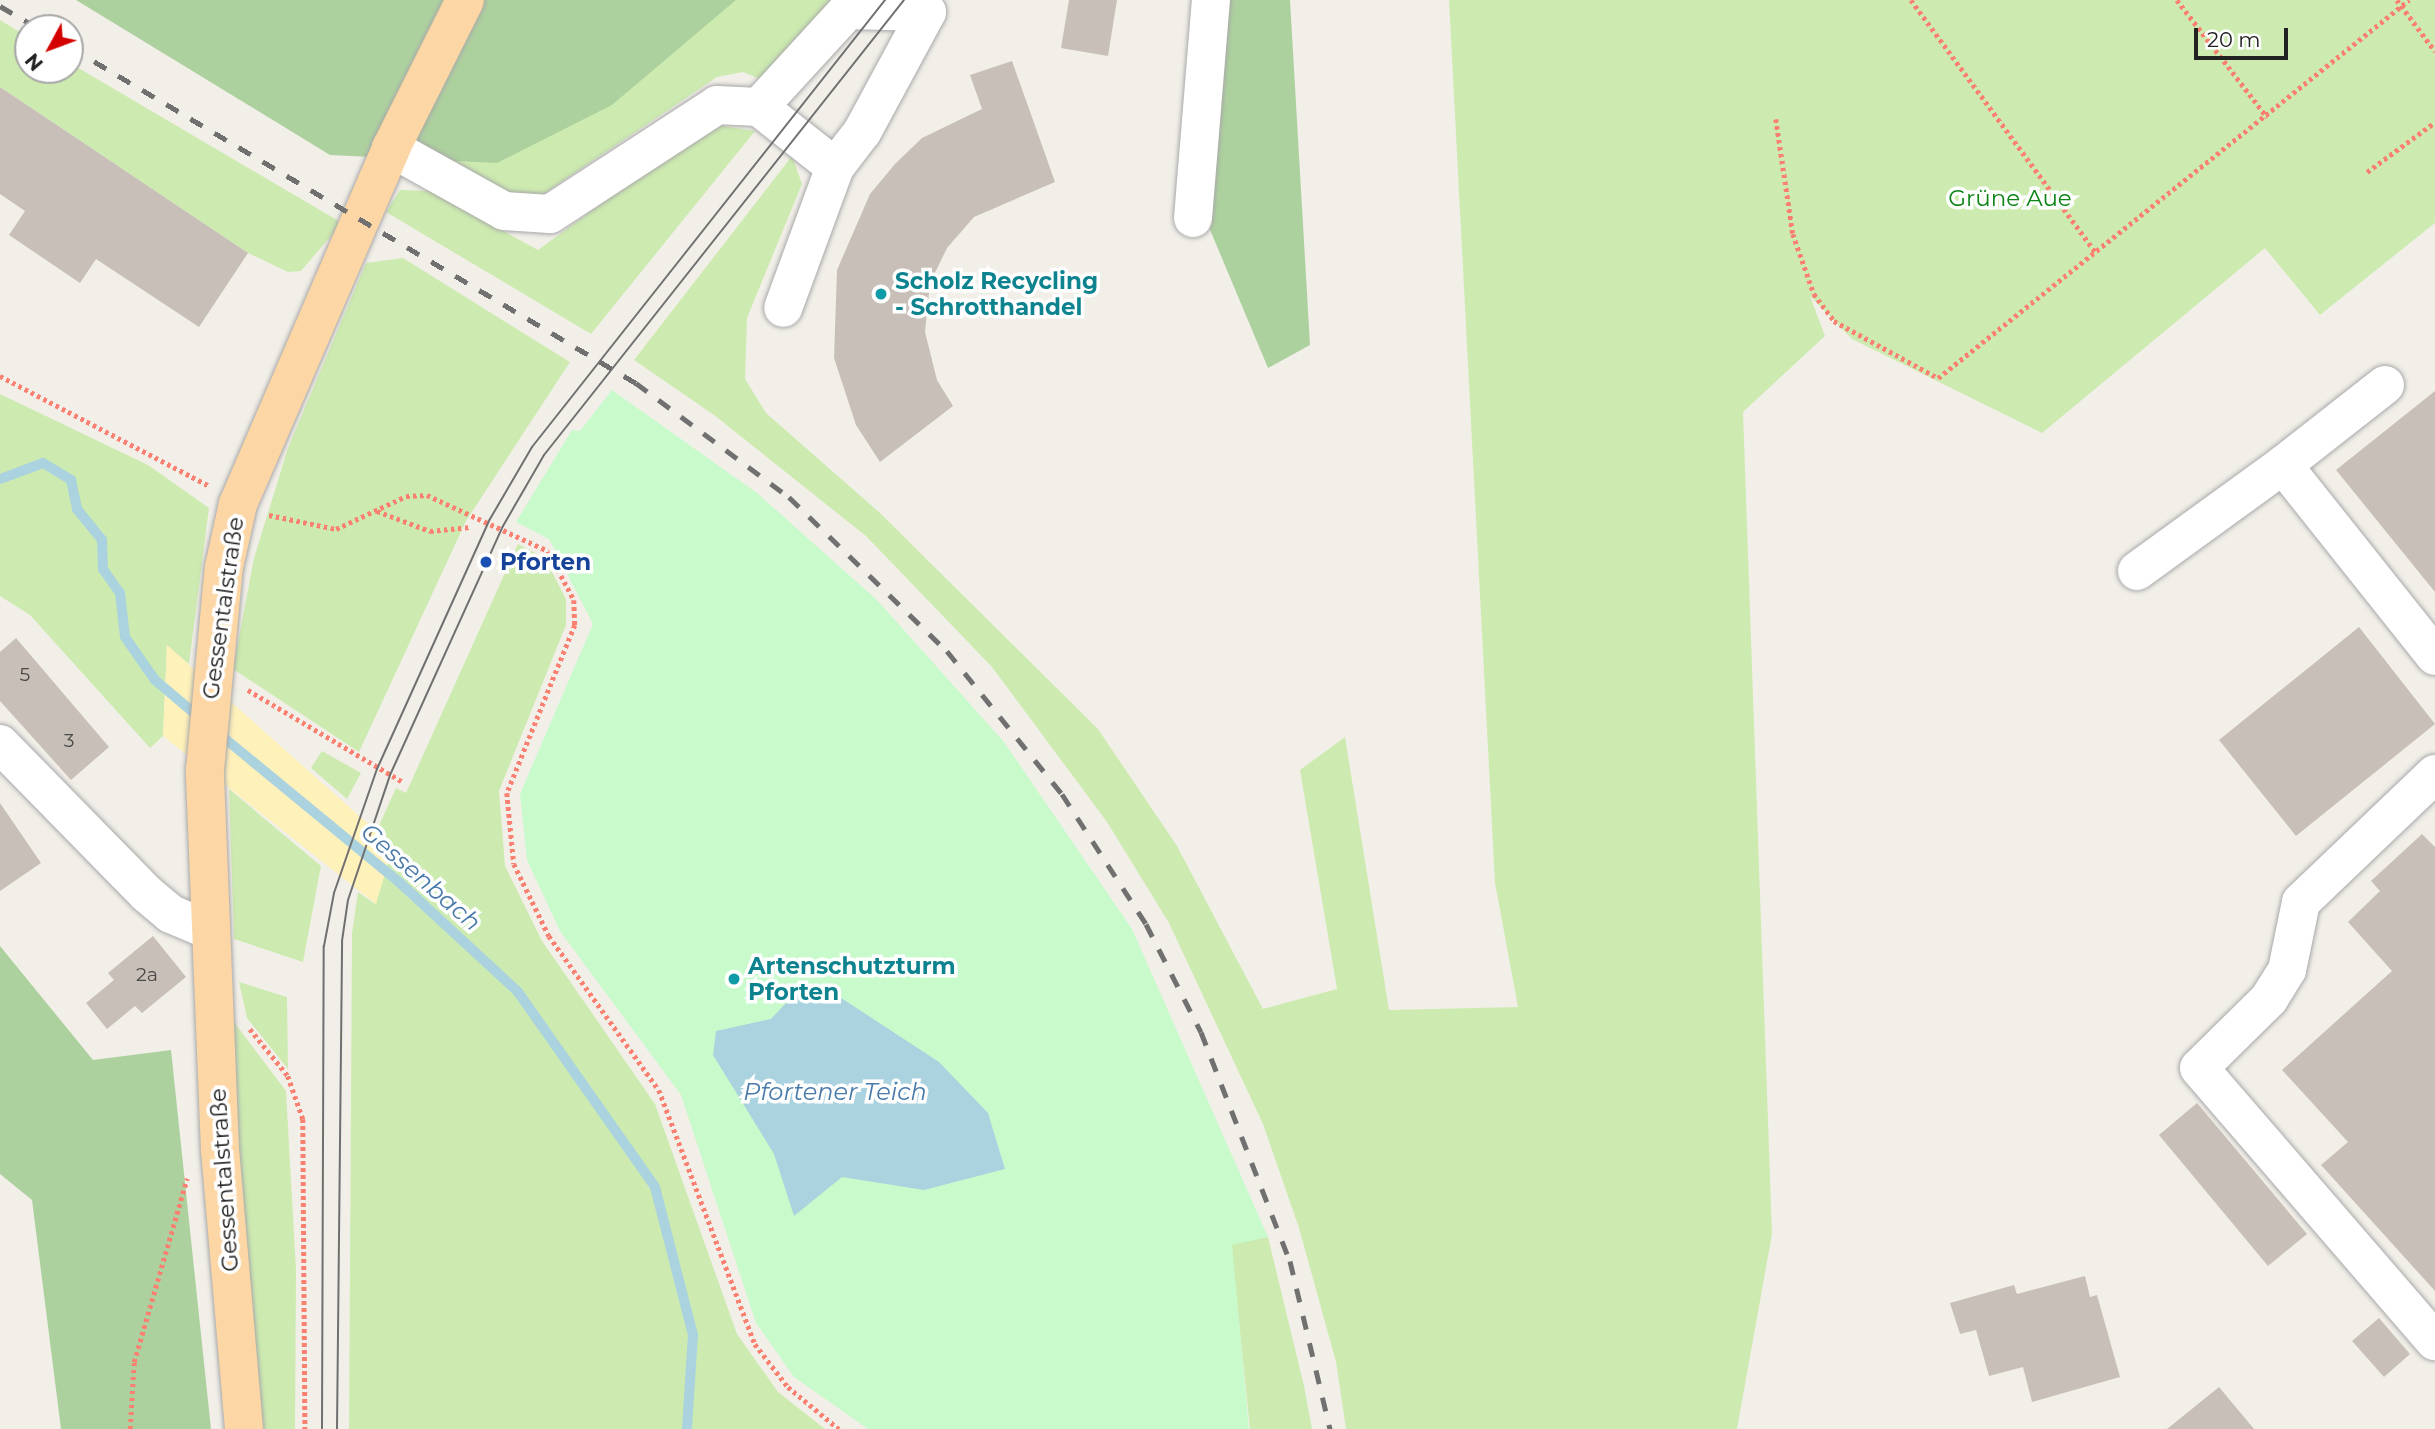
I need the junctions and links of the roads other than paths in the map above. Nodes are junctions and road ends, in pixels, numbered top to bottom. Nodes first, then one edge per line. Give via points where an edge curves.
1 (466, 0) edge
2 (1211, 0) edge
3 (932, 6) edge
4 (760, 107) junction
5 (391, 148) junction
6 (835, 167) junction
7 (1193, 218) dead end
8 (783, 308) dead end
9 (2385, 385) dead end
10 (2283, 465) junction
11 (2137, 570) dead end
12 (2435, 656) edge
13 (0, 744) edge
14 (2431, 785) edge
15 (211, 931) junction
16 (2435, 1341) edge
17 (244, 1429) edge

1 - 5 main road, Gessentalstraße
2 - 7 street
3 - 4 street via 848,10
3 - 6 street via 862,132
4 - 5 street via 717,105 550,214 504,211
4 - 6 street
5 - 15 main road, Gessentalstraße via 238,504 226,684 205,770
6 - 8 street
9 - 10 street
10 - 11 street
10 - 12 street
13 - 15 street via 147,894 171,914
14 - 16 street via 2301,902 2287,970 2269,999 2200,1068
15 - 17 main road, Gessentalstraße via 220,1150

